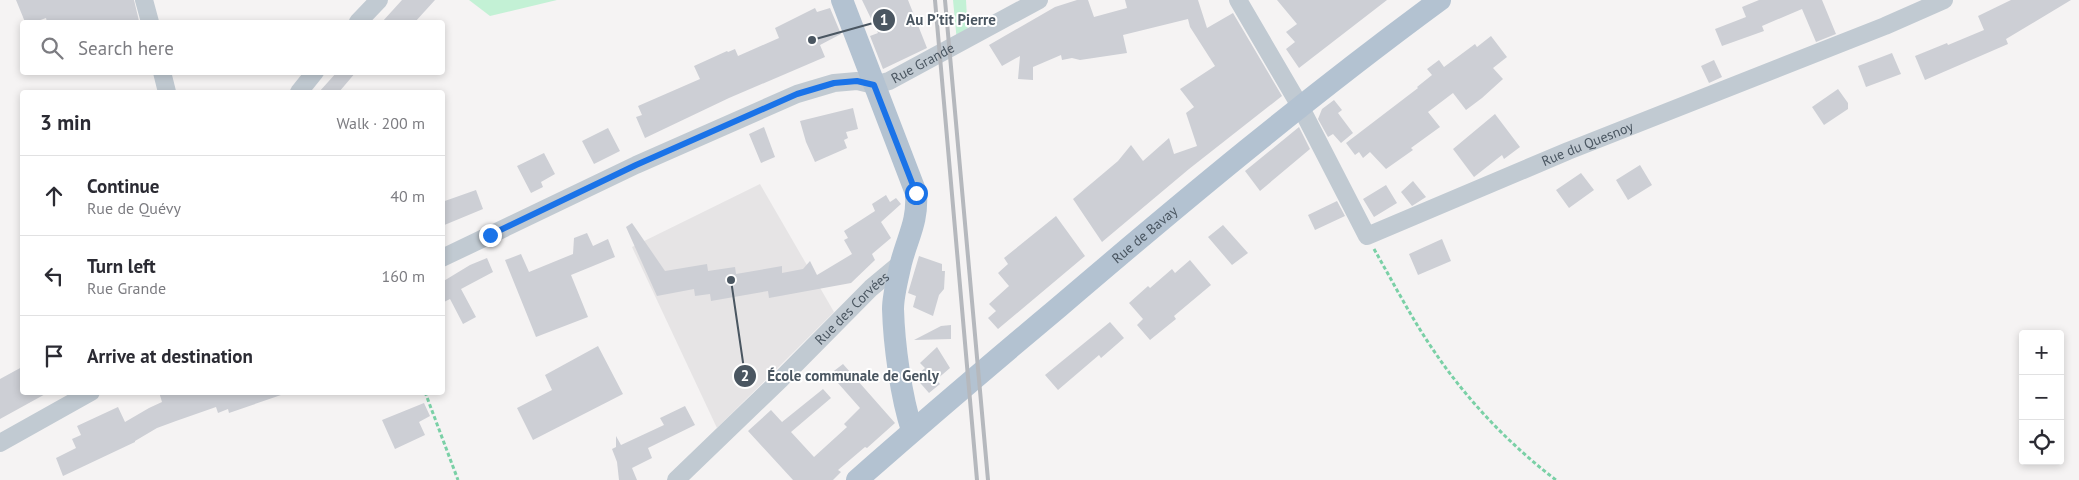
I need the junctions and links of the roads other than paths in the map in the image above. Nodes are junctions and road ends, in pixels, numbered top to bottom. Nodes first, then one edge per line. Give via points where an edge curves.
1 (144, 0) edge
2 (379, 0) edge
3 (842, 0) edge
4 (1039, 0) edge
5 (1238, 0) edge
6 (1440, 0) edge
7 (1944, 0) edge
8 (149, 20) edge
9 (360, 20) edge
10 (163, 75) edge
11 (313, 75) edge
12 (874, 85) junction
13 (167, 90) edge
14 (301, 90) edge
15 (1300, 106) junction
16 (445, 257) edge
17 (901, 263) junction
18 (86, 395) edge
19 (912, 430) junction
20 (0, 443) edge
21 (676, 480) edge
22 (858, 480) edge

1 - 8 street
2 - 9 street
3 - 12 main road
4 - 12 street, Rue Grande via 889,81
5 - 15 street
6 - 15 main road, Rue de Bavay
7 - 15 street, Rue du Quesnoy via 1568,151 1367,236
10 - 13 street
11 - 14 street
12 - 16 street, Rue Grande via 857,81 834,83 797,94 645,161
12 - 17 main road via 916,193 917,210
15 - 19 main road, Rue de Bavay
17 - 19 main road via 893,307 900,374
17 - 21 street, Rue des Corvées
18 - 20 street
19 - 22 main road, Rue de Bavay

